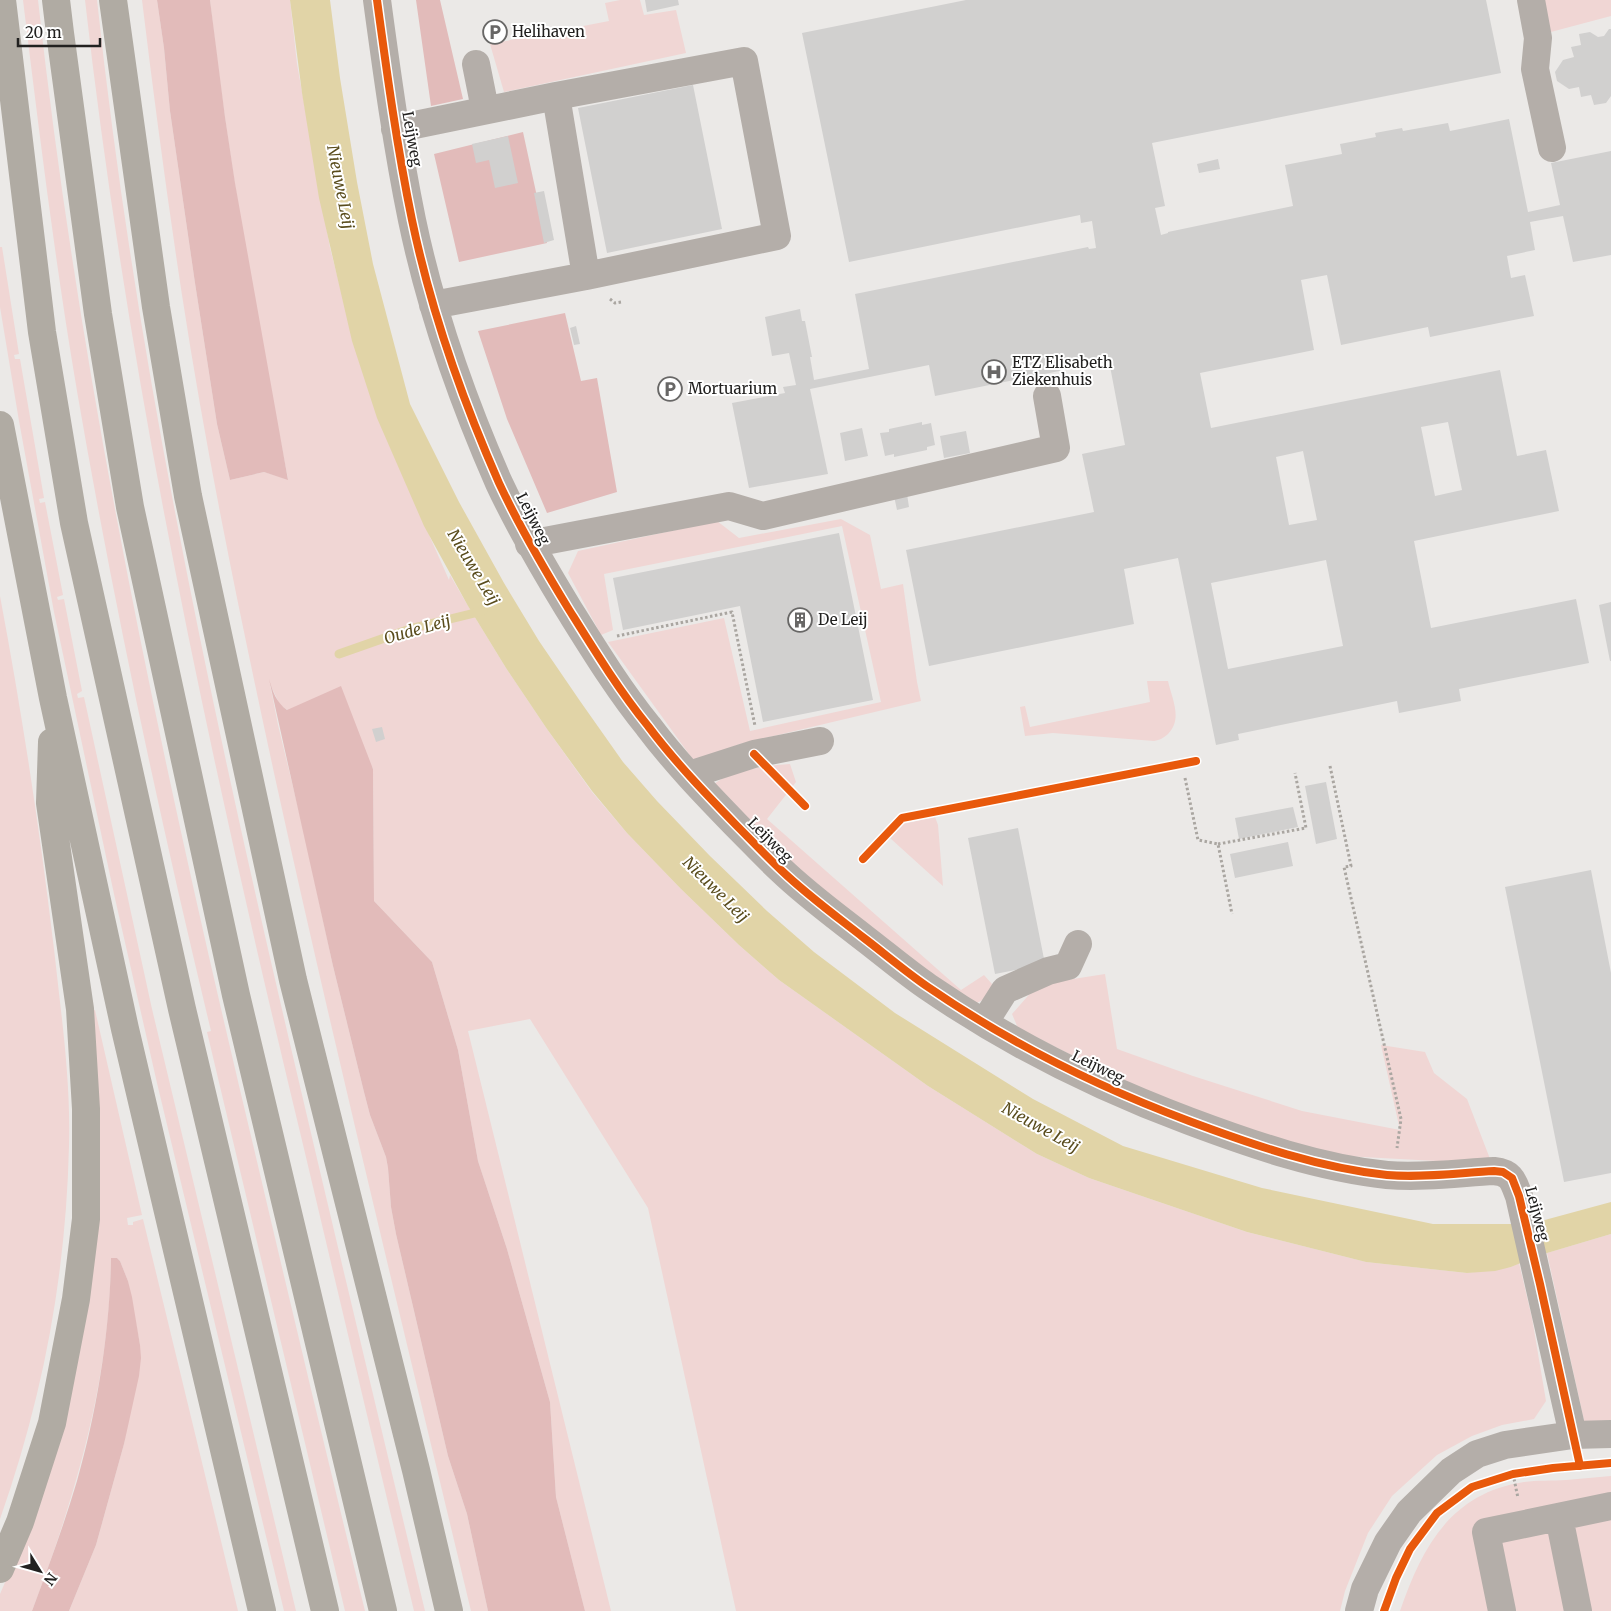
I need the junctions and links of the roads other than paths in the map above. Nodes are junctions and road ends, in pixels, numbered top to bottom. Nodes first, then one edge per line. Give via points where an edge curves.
1 (2, 0) edge
2 (56, 0) edge
3 (113, 0) edge
4 (377, 0) edge
5 (1531, 0) edge
6 (476, 64) dead end
7 (556, 96) junction
8 (485, 109) junction
9 (395, 129) junction
10 (1552, 148) dead end
11 (586, 276) junction
12 (433, 304) junction
13 (1046, 396) dead end
14 (0, 425) edge
15 (529, 544) junction
16 (53, 698) junction
17 (820, 741) dead end
18 (689, 775) junction
19 (1078, 944) dead end
20 (984, 1022) junction
21 (1611, 1434) edge
22 (1573, 1435) junction
23 (1611, 1506) edge
24 (1559, 1517) junction
25 (0, 1569) edge
26 (262, 1611) edge
27 (325, 1611) edge
28 (383, 1611) edge
29 (449, 1611) edge
30 (1359, 1611) edge
31 (1502, 1611) edge
32 (1578, 1611) edge

1 - 27 highway via 42,332 74,523 182,1009
2 - 28 highway via 98,314 130,507 236,995
3 - 29 highway via 156,307 188,496 293,980 412,1450
4 - 9 street, Leijweg
5 - 10 street via 1538,38 1536,69
6 - 8 street
7 - 8 street
7 - 11 street
7 - 11 street via 744,61 777,236
8 - 9 street
9 - 12 street, Leijweg via 412,221
11 - 12 street
12 - 15 street, Leijweg via 459,386 499,483
13 - 15 street via 1056,448 763,516 729,506
14 - 16 highway
15 - 18 street, Leijweg via 617,685
16 - 25 highway via 50,803 80,1009 86,1109 86,1219 76,1299 52,1424 20,1522
16 - 26 highway via 125,1029
17 - 18 street via 754,754
18 - 20 street, Leijweg via 780,870 818,902 926,986
19 - 20 street via 1068,966 1048,971 1006,990
20 - 22 street, Leijweg via 1103,1086 1204,1127 1296,1157 1348,1170 1391,1175 1494,1171 1512,1178 1540,1284
21 - 22 street
22 - 30 street via 1505,1445 1477,1454 1451,1471 1409,1512 1388,1542 1365,1589
23 - 24 street
24 - 31 street via 1486,1532
24 - 32 street

